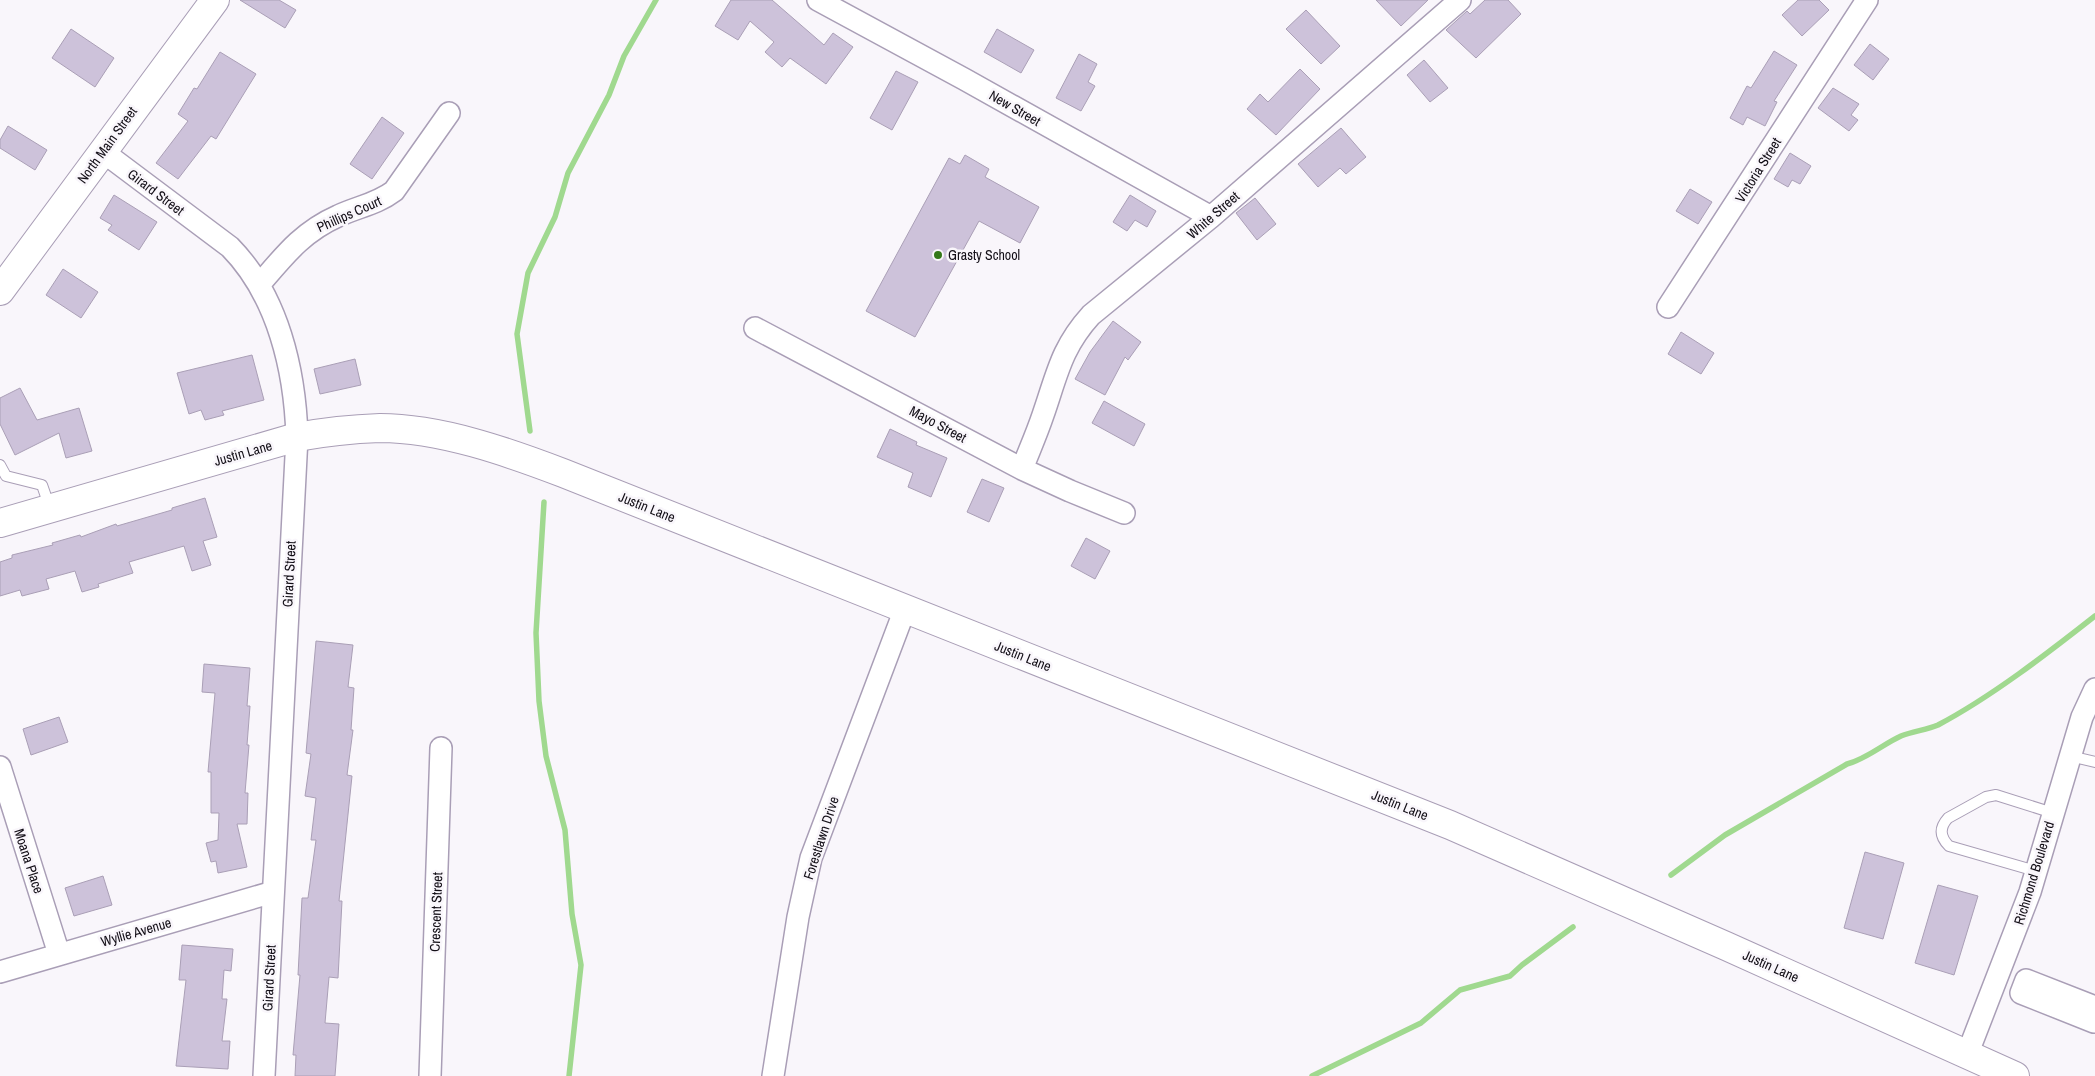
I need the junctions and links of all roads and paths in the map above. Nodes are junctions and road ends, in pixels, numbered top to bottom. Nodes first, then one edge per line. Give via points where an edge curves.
1 (215, 0) edge
2 (818, 0) edge
3 (1460, 0) edge
4 (1867, 0) edge
5 (449, 113) dead end
6 (102, 151) junction
7 (1211, 217) junction
8 (260, 285) junction
9 (0, 290) edge
10 (1668, 307) dead end
11 (755, 328) dead end
12 (296, 437) junction
13 (0, 465) edge
14 (1022, 469) junction
15 (3, 477) edge
16 (50, 509) junction
17 (1124, 512) dead end
18 (0, 523) edge
19 (905, 609) junction
20 (2095, 690) edge
21 (441, 748) dead end
22 (2070, 756) junction
23 (2095, 762) edge
24 (0, 767) edge
25 (2053, 813) junction
26 (2036, 871) junction
27 (273, 892) junction
28 (59, 954) junction
29 (0, 972) edge
30 (1998, 977) junction
31 (2024, 987) junction
32 (2095, 1007) edge
33 (2095, 1018) edge
34 (1967, 1055) junction
35 (264, 1076) edge
36 (430, 1076) edge
37 (773, 1076) edge
38 (2015, 1076) edge

1 - 6 main road, North Main Street
2 - 7 street, New Street
3 - 7 street, White Street
4 - 10 street, Victoria Street
5 - 8 street, Phillips Court via 394,191 382,201 314,228 293,244
6 - 8 street, Girard Street via 230,247
6 - 9 main road, North Main Street
7 - 14 street, White Street via 1091,315 1076,332 1064,352
8 - 12 street, Girard Street via 287,358
11 - 14 street, Mayo Street
12 - 16 main road, Justin Lane
12 - 19 main road, Justin Lane via 381,428 412,430 481,445 521,457
12 - 27 street, Girard Street
13 - 15 lane
14 - 17 street, Mayo Street
15 - 16 lane via 42,485
16 - 18 main road, Justin Lane
19 - 34 main road, Justin Lane via 1450,825
19 - 37 street, Forestlawn Drive via 811,858 796,926
20 - 22 street, Richmond Boulevard via 2082,717
21 - 36 street, Crescent Street
22 - 23 lane
22 - 25 street, Richmond Boulevard
24 - 28 street, Moana Place
25 - 26 street, Richmond Boulevard
25 - 26 lane via 1996,795 1986,797 1948,818 1941,832 1949,846
26 - 30 street, Richmond Boulevard
27 - 28 street, Wyllie Avenue
27 - 35 street, Girard Street
28 - 29 street, Wyllie Avenue
30 - 31 street
30 - 34 street, Richmond Boulevard
31 - 32 street via 2026,980
31 - 33 street via 2021,993 2094,1022
34 - 38 main road, Justin Lane

